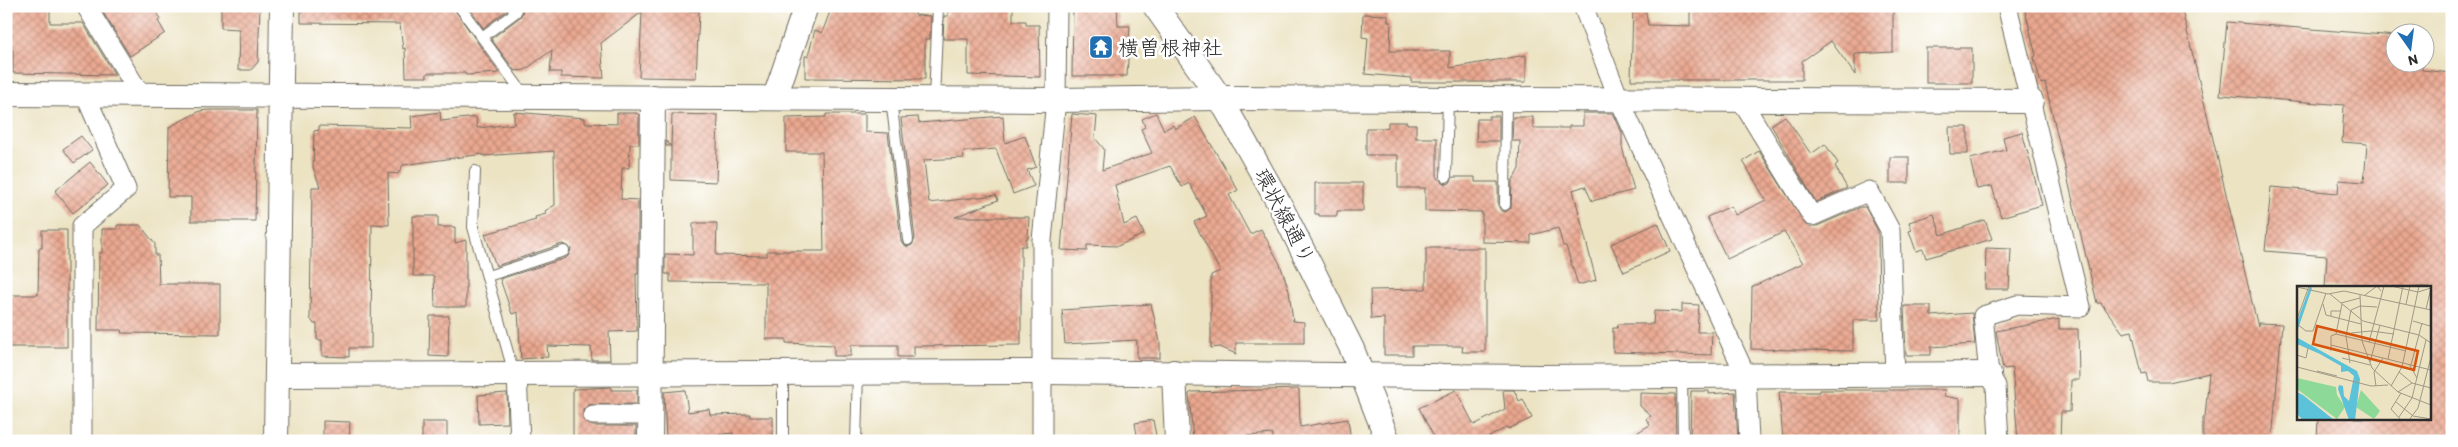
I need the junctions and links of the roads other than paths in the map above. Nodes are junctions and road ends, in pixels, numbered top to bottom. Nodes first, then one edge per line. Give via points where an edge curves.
1 (86, 6) edge
2 (282, 6) edge
3 (459, 6) edge
4 (512, 6) edge
5 (806, 6) edge
6 (938, 6) edge
7 (1057, 6) edge
8 (1155, 6) edge
9 (1584, 6) edge
10 (2007, 6) edge
11 (482, 37) junction
12 (6, 94) edge
13 (85, 94) junction
14 (140, 94) junction
15 (280, 95) junction
16 (525, 96) junction
17 (775, 97) junction
18 (653, 98) junction
19 (891, 98) junction
20 (1220, 98) junction
21 (1506, 98) junction
22 (934, 99) junction
23 (1448, 99) junction
24 (1619, 99) junction
25 (1056, 100) junction
26 (1742, 100) junction
27 (2031, 101) junction
28 (475, 170) dead end
29 (1446, 177) dead end
30 (1505, 205) dead end
31 (908, 240) dead end
32 (564, 251) dead end
33 (488, 276) junction
34 (1041, 372) junction
35 (1174, 372) junction
36 (651, 373) junction
37 (784, 373) junction
38 (858, 373) junction
39 (1363, 374) junction
40 (1989, 374) junction
41 (277, 375) junction
42 (516, 375) junction
43 (1682, 376) junction
44 (1746, 376) junction
45 (1895, 376) junction
46 (650, 415) junction
47 (593, 416) dead end
48 (82, 441) edge
49 (276, 441) edge
50 (520, 441) edge
51 (650, 441) edge
52 (783, 441) edge
53 (856, 441) edge
54 (1042, 441) edge
55 (1178, 441) edge
56 (1388, 441) edge
57 (1683, 441) edge
58 (1749, 441) edge
59 (1999, 441) edge

1 - 14 street
2 - 15 street
3 - 11 lane
4 - 11 lane via 516,12
5 - 17 street
6 - 22 lane
7 - 25 street
8 - 20 street, 環状線通り
9 - 24 street
10 - 27 street
11 - 16 lane
12 - 13 street
13 - 14 street
13 - 48 street via 126,189 82,226
14 - 15 street
15 - 16 street
15 - 41 street
16 - 18 street
17 - 18 street
17 - 19 street
18 - 36 street
19 - 22 street
19 - 31 lane
20 - 23 street
20 - 25 street
20 - 39 street, 環状線通り via 1294,231
21 - 23 street
21 - 24 street
21 - 30 lane
22 - 25 street
23 - 29 lane
24 - 26 street
24 - 44 street
25 - 34 street via 1042,240
26 - 27 street
26 - 45 street via 1812,216 1869,191 1890,230
27 - 40 street via 2081,307 2017,305 1983,316
28 - 33 lane via 473,227
32 - 33 lane
33 - 42 lane
34 - 35 street
34 - 38 street
34 - 54 street
35 - 39 street
35 - 55 street
36 - 37 street
36 - 42 street
36 - 46 street
37 - 38 street
37 - 52 lane
38 - 53 lane
39 - 43 street
39 - 56 street, 環状線通り
40 - 45 street
40 - 59 street via 1996,386
41 - 42 street
41 - 49 street
42 - 50 street
43 - 44 street
43 - 57 lane
44 - 45 street
44 - 58 street
46 - 47 street
46 - 51 street

